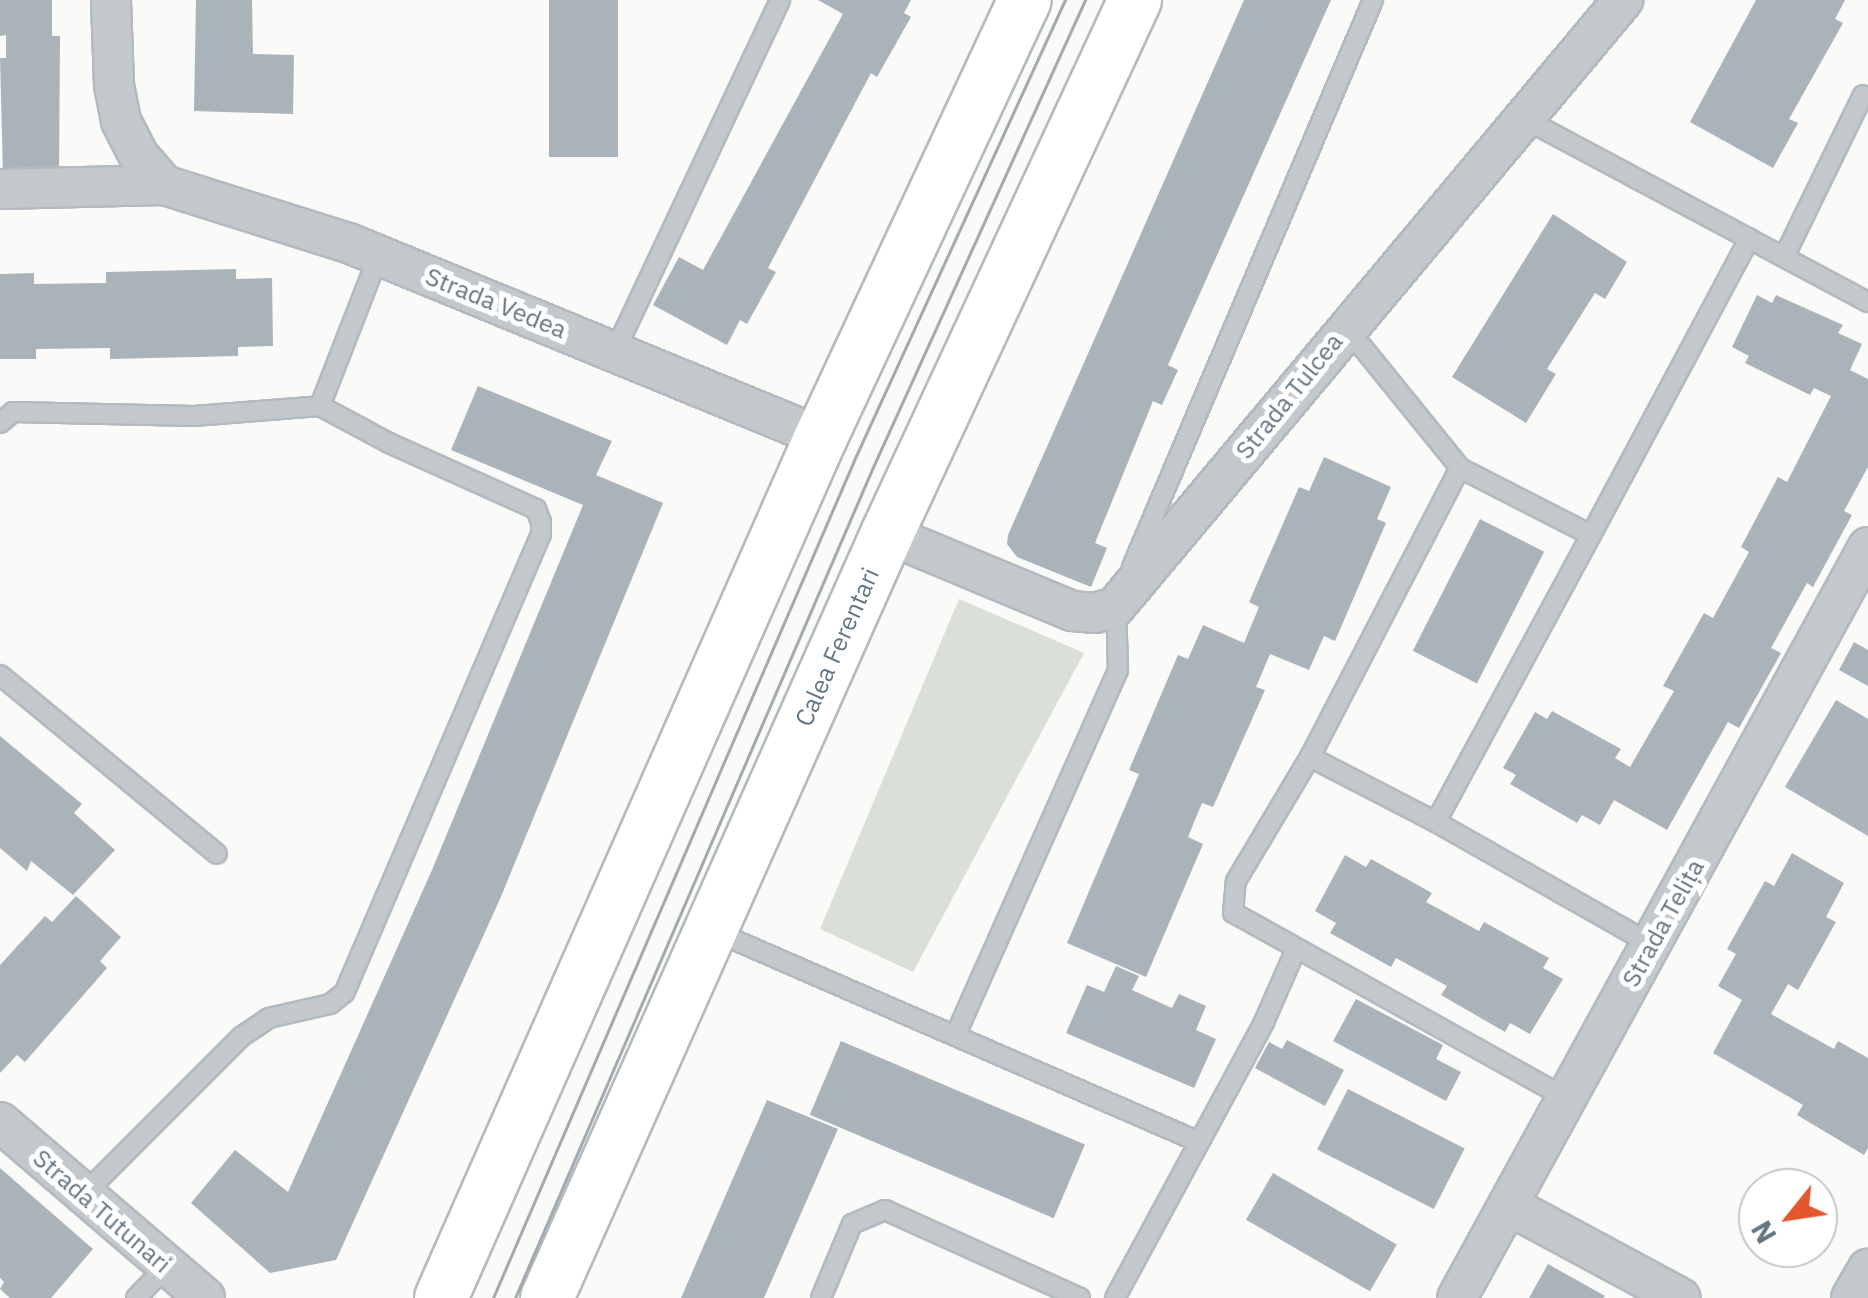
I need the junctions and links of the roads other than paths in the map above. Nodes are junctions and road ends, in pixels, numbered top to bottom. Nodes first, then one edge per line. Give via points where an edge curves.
1 (111, 0) edge
2 (780, 0) edge
3 (1024, 0) edge
4 (1135, 0) edge
5 (1373, 0) edge
6 (1623, 0) edge
7 (1862, 95) dead end
8 (1522, 118) junction
9 (164, 185) junction
10 (0, 190) edge
11 (1749, 238) junction
12 (378, 256) junction
13 (1784, 257) junction
14 (1868, 302) edge
15 (1346, 326) junction
16 (615, 351) junction
17 (320, 406) junction
18 (0, 423) edge
19 (821, 437) junction
20 (1460, 468) junction
21 (887, 534) junction
22 (1591, 534) junction
23 (1868, 547) edge
24 (1115, 606) junction
25 (0, 676) edge
26 (1310, 758) junction
27 (1436, 822) junction
28 (217, 854) dead end
29 (711, 929) junction
30 (1651, 944) junction
31 (1296, 949) junction
32 (956, 1034) junction
33 (1566, 1098) junction
34 (0, 1122) edge
35 (1197, 1141) junction
36 (83, 1195) junction
37 (1508, 1205) junction
38 (165, 1268) junction
39 (1868, 1269) edge
40 (1665, 1294) edge
41 (136, 1298) edge
42 (205, 1298) edge
43 (441, 1298) edge
44 (547, 1298) edge
45 (820, 1298) edge
46 (1080, 1298) edge
47 (1115, 1298) edge
48 (1457, 1298) edge
49 (1851, 1298) edge

1 - 9 street via 121,121 138,156
2 - 16 lane
3 - 19 main road
4 - 21 main road, Calea Ferentari
5 - 24 lane
6 - 8 street, Strada Tulcea
7 - 13 lane
8 - 11 lane
8 - 15 street, Strada Tulcea
9 - 10 street, Strada Vedea
9 - 12 street, Strada Vedea
11 - 13 lane
11 - 22 lane
12 - 16 street, Strada Vedea
12 - 17 lane
13 - 14 lane
15 - 20 lane
15 - 24 street, Strada Tulcea
16 - 19 street, Strada Vedea
17 - 18 lane via 194,416 13,412
17 - 36 lane via 536,509 541,534 344,993 330,1004 269,1018 242,1037
19 - 43 main road
20 - 22 lane
20 - 26 lane
21 - 24 street via 1072,612
21 - 29 main road, Calea Ferentari
22 - 27 lane
23 - 30 street, Strada Telița
24 - 32 lane via 1118,670
25 - 28 lane
26 - 27 lane
26 - 31 lane via 1236,882 1232,913
27 - 30 lane
29 - 32 lane
29 - 44 main road, Calea Ferentari
30 - 33 street, Strada Telița
31 - 33 lane
31 - 35 lane via 1264,1022
32 - 35 lane
33 - 37 street, Strada Telița
34 - 36 street, Strada Tutunari
35 - 47 lane
36 - 38 street, Strada Tutunari
37 - 40 street
37 - 48 street, Strada Telița
38 - 41 lane
38 - 42 street, Strada Tutunari
39 - 49 street
45 - 46 lane via 852,1224 885,1210

